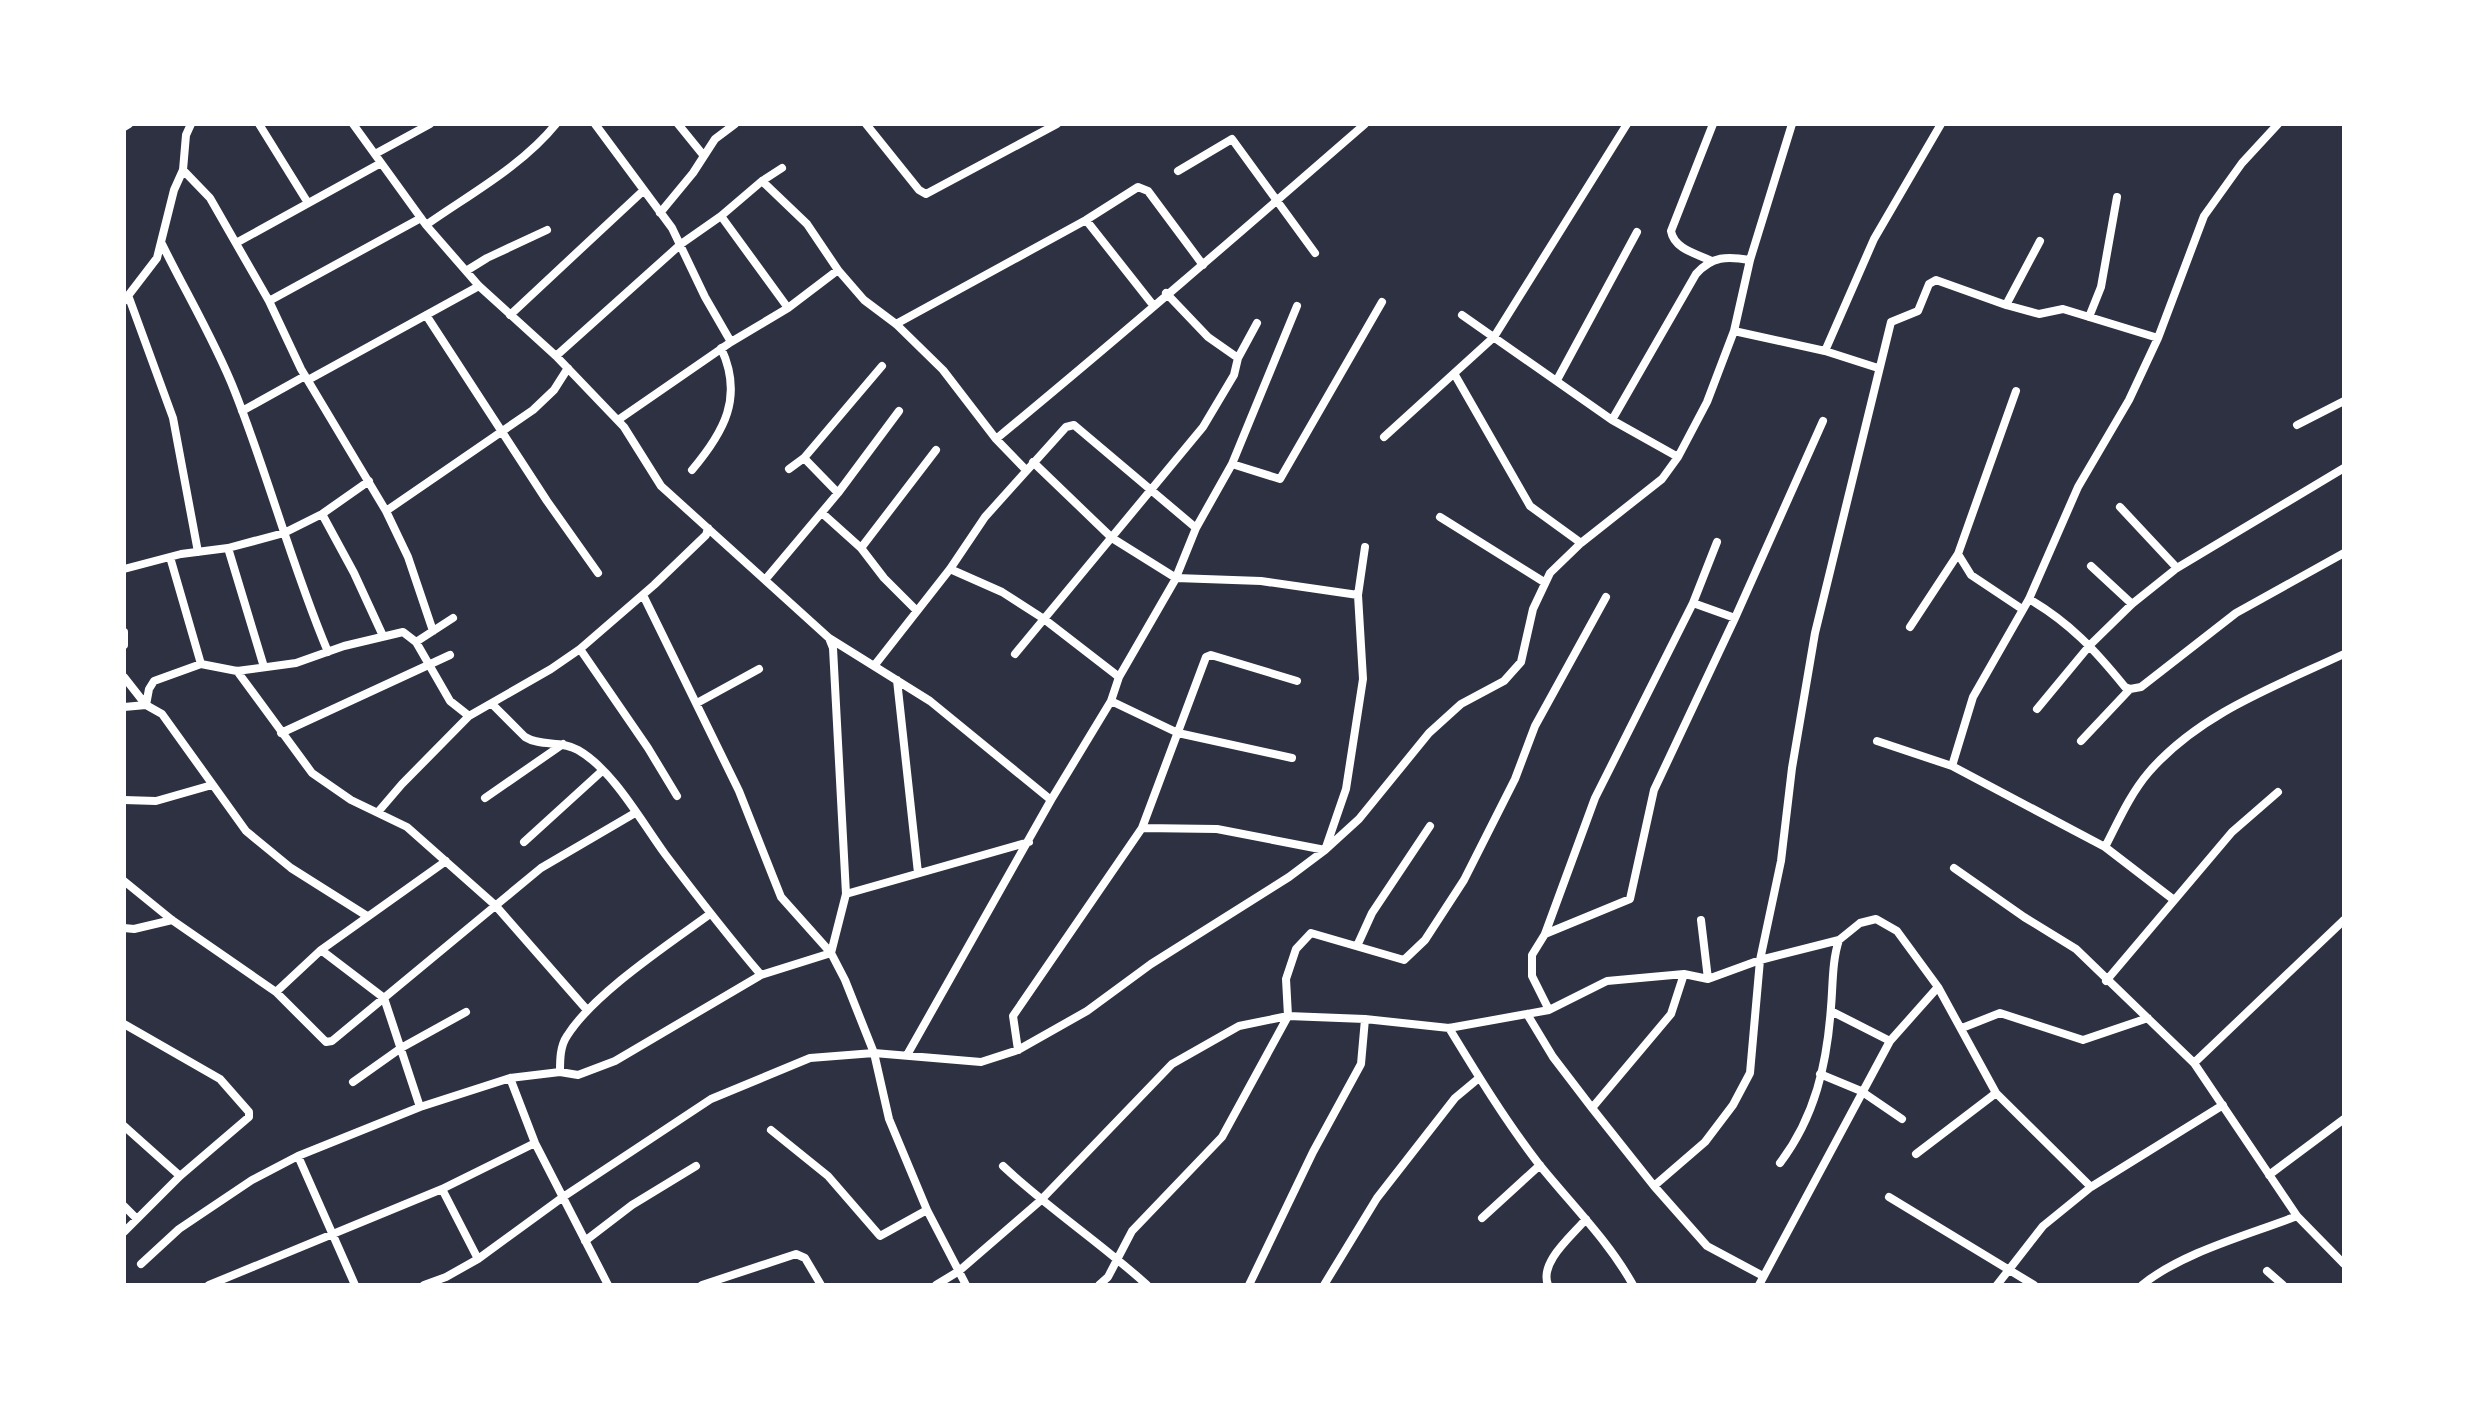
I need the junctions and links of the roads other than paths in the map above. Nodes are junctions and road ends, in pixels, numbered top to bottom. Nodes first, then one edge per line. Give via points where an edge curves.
1 (129, 124) edge
2 (191, 124) edge
3 (259, 124) edge
4 (353, 124) edge
5 (430, 124) edge
6 (556, 124) edge
7 (595, 124) edge
8 (678, 124) edge
9 (735, 124) edge
10 (866, 124) edge
11 (1057, 124) edge
12 (1365, 124) edge
13 (1627, 124) edge
14 (1713, 124) edge
15 (1792, 124) edge
16 (1941, 124) edge
17 (2278, 124) edge
18 (124, 127) edge
19 (375, 154) junction
20 (704, 156) junction
21 (381, 163) junction
22 (782, 168) dead end
23 (183, 170) junction
24 (1178, 171) dead end
25 (762, 181) junction
26 (644, 190) junction
27 (2117, 197) dead end
28 (1277, 200) junction
29 (308, 203) junction
30 (660, 213) junction
31 (721, 216) junction
32 (1086, 220) junction
33 (424, 221) junction
34 (547, 230) dead end
35 (1637, 232) dead end
36 (2040, 241) dead end
37 (236, 243) junction
38 (162, 244) junction
39 (681, 244) junction
40 (1315, 253) dead end
41 (1750, 260) junction
42 (1712, 261) junction
43 (1203, 265) junction
44 (838, 270) junction
45 (466, 271) junction
46 (479, 286) junction
47 (1166, 293) junction
48 (126, 298) edge
49 (269, 301) junction
50 (1382, 302) dead end
51 (1153, 305) junction
52 (2006, 305) junction
53 (1297, 306) dead end
54 (788, 308) junction
55 (426, 315) junction
56 (510, 315) junction
57 (1462, 315) dead end
58 (2089, 317) junction
59 (1257, 323) dead end
60 (896, 324) junction
61 (1734, 331) junction
62 (1494, 337) junction
63 (2158, 338) junction
64 (731, 342) junction
65 (721, 348) junction
66 (1825, 351) junction
67 (556, 356) junction
68 (1238, 358) junction
69 (882, 366) dead end
70 (568, 368) junction
71 (1878, 368) junction
72 (1455, 375) junction
73 (306, 378) junction
74 (1557, 380) junction
75 (2016, 391) dead end
76 (2344, 401) edge
77 (242, 411) junction
78 (899, 411) dead end
79 (618, 420) junction
80 (1612, 420) junction
81 (1823, 421) dead end
82 (2297, 425) dead end
83 (502, 431) junction
84 (1384, 437) dead end
85 (996, 439) junction
86 (936, 450) dead end
87 (1678, 457) junction
88 (804, 458) junction
89 (1033, 462) junction
90 (1232, 464) junction
91 (2344, 468) edge
92 (789, 469) dead end
93 (692, 470) dead end
94 (1026, 470) junction
95 (369, 481) junction
96 (1151, 492) junction
97 (838, 493) junction
98 (2120, 507) dead end
99 (386, 511) junction
100 (822, 513) junction
101 (322, 514) junction
102 (1440, 517) dead end
103 (708, 528) junction
104 (1196, 528) junction
105 (284, 533) junction
106 (1112, 538) junction
107 (1717, 542) dead end
108 (1581, 543) junction
109 (1365, 547) dead end
110 (228, 548) junction
111 (861, 548) junction
112 (198, 552) junction
113 (2344, 553) edge
114 (1958, 554) junction
115 (170, 557) junction
116 (2091, 566) dead end
117 (2177, 568) junction
118 (124, 569) edge
119 (950, 569) junction
120 (598, 573) dead end
121 (1176, 578) junction
122 (765, 580) junction
123 (1544, 582) junction
124 (643, 595) junction
125 (1358, 595) junction
126 (1606, 597) dead end
127 (2029, 599) junction
128 (1693, 603) junction
129 (2132, 604) junction
130 (2022, 609) junction
131 (917, 611) junction
132 (453, 618) dead end
133 (1735, 618) junction
134 (1044, 619) junction
135 (1910, 627) dead end
136 (433, 631) junction
137 (124, 632) edge
138 (383, 636) junction
139 (829, 638) junction
140 (416, 642) junction
141 (124, 645) edge
142 (2090, 645) junction
143 (580, 649) junction
144 (328, 652) junction
145 (1015, 654) dead end
146 (2344, 654) edge
147 (450, 655) dead end
148 (428, 663) junction
149 (201, 664) junction
150 (874, 666) junction
151 (264, 667) junction
152 (759, 669) dead end
153 (237, 671) junction
154 (124, 677) edge
155 (1119, 677) junction
156 (897, 680) junction
157 (1297, 681) dead end
158 (2130, 689) junction
159 (1111, 701) junction
160 (697, 703) junction
161 (492, 704) junction
162 (146, 705) junction
163 (124, 707) edge
164 (2037, 709) dead end
165 (469, 716) junction
166 (281, 733) junction
167 (1178, 733) junction
168 (1877, 741) dead end
169 (2081, 741) dead end
170 (563, 744) junction
171 (1292, 758) dead end
172 (1952, 766) junction
173 (602, 771) junction
174 (212, 785) junction
175 (2278, 792) dead end
176 (677, 796) dead end
177 (485, 798) dead end
178 (124, 800) edge
179 (1051, 800) junction
180 (378, 812) junction
181 (635, 813) junction
182 (1430, 826) dead end
183 (1142, 828) junction
184 (524, 842) dead end
185 (1029, 842) junction
186 (2105, 847) junction
187 (1325, 850) junction
188 (446, 861) junction
189 (1954, 868) dead end
190 (918, 873) junction
191 (124, 881) edge
192 (846, 894) junction
193 (2174, 900) junction
194 (495, 905) junction
195 (710, 914) junction
196 (367, 916) junction
197 (172, 920) junction
198 (1701, 920) dead end
199 (2344, 920) edge
200 (124, 928) edge
201 (1545, 934) junction
202 (1839, 940) junction
203 (1357, 946) junction
204 (321, 950) junction
205 (831, 953) junction
206 (1760, 960) junction
207 (1684, 974) junction
208 (761, 975) junction
209 (1708, 979) junction
210 (2106, 981) junction
211 (1938, 987) junction
212 (276, 992) junction
213 (384, 998) junction
214 (587, 1010) junction
215 (1549, 1010) junction
216 (1831, 1011) junction
217 (466, 1012) dead end
218 (1527, 1014) junction
219 (1288, 1016) junction
220 (2148, 1018) junction
221 (1365, 1019) junction
222 (124, 1024) edge
223 (1449, 1028) junction
224 (1962, 1028) junction
225 (1890, 1041) junction
226 (401, 1048) junction
227 (1018, 1050) junction
228 (874, 1053) junction
229 (907, 1055) junction
230 (2194, 1063) junction
231 (560, 1072) junction
232 (1820, 1074) junction
233 (510, 1078) junction
234 (1479, 1078) junction
235 (353, 1082) dead end
236 (1861, 1091) junction
237 (1996, 1093) junction
238 (2223, 1105) junction
239 (420, 1107) junction
240 (1592, 1108) junction
241 (1902, 1119) dead end
242 (2344, 1119) edge
243 (124, 1126) edge
244 (771, 1130) dead end
245 (535, 1143) junction
246 (1916, 1154) dead end
247 (298, 1156) junction
248 (1780, 1163) dead end
249 (1540, 1165) junction
250 (696, 1166) dead end
251 (1003, 1166) dead end
252 (2269, 1175) junction
253 (180, 1176) junction
254 (1654, 1186) junction
255 (2091, 1187) junction
256 (442, 1189) junction
257 (563, 1197) junction
258 (1889, 1197) dead end
259 (1040, 1201) junction
260 (124, 1206) edge
261 (927, 1210) junction
262 (2297, 1216) junction
263 (1482, 1218) dead end
264 (137, 1219) junction
265 (1586, 1219) junction
266 (124, 1232) edge
267 (331, 1233) junction
268 (585, 1241) junction
269 (1117, 1258) junction
270 (478, 1259) junction
271 (141, 1264) dead end
272 (2344, 1264) edge
273 (2009, 1269) junction
274 (959, 1271) junction
275 (2267, 1271) dead end
276 (1761, 1281) edge
277 (209, 1285) edge
278 (355, 1285) edge
279 (424, 1285) edge
280 (608, 1285) edge
281 (702, 1285) edge
282 (821, 1285) edge
283 (936, 1285) edge
284 (966, 1285) edge
285 (1099, 1285) edge
286 (1147, 1285) edge
287 (1249, 1285) edge
288 (1324, 1285) edge
289 (1548, 1285) edge
290 (1633, 1285) edge
291 (1997, 1285) edge
292 (2034, 1285) edge
293 (2142, 1285) edge
294 (2283, 1285) edge

1 - 18 street
2 - 23 street
3 - 29 street
4 - 19 street
5 - 19 street
6 - 33 street via 515,164
7 - 26 street
8 - 20 street
9 - 20 street
10 - 11 street via 926,194
12 - 28 street
13 - 62 street
14 - 42 street via 1671,231 1678,245
15 - 41 street
16 - 66 street via 1874,239
17 - 63 street via 2204,216
19 - 21 street
20 - 30 street
21 - 29 street
21 - 33 street
22 - 25 street
23 - 37 street via 210,198
23 - 38 street
24 - 28 street via 1232,139
25 - 31 street
25 - 44 street via 807,224
26 - 30 street
26 - 56 street
27 - 58 street via 2101,287
28 - 40 street
28 - 43 street
29 - 37 street
30 - 39 street
31 - 39 street
31 - 54 street
32 - 43 street via 1138,187 1148,191
32 - 51 street
32 - 60 street
33 - 45 street
33 - 49 street
34 - 45 street
35 - 74 street
36 - 52 street
37 - 49 street
38 - 48 street
38 - 77 street
39 - 64 street
39 - 67 street
41 - 42 street
41 - 61 street
42 - 80 street via 1696,274
43 - 47 street
44 - 54 street
44 - 60 street via 864,300
45 - 46 street
46 - 55 street
46 - 56 street
47 - 51 street
47 - 68 street via 1208,337
48 - 112 street via 173,418
49 - 73 street
50 - 90 street via 1280,479
51 - 85 street
52 - 58 street via 2039,314 2063,309
52 - 71 street via 1932,281 1918,311 1891,322
53 - 90 street
54 - 64 street
55 - 73 street
55 - 83 street
56 - 67 street
57 - 62 street
58 - 63 street
59 - 68 street
60 - 85 street via 943,370
61 - 66 street
61 - 87 street via 1707,402
62 - 72 street
62 - 74 street
63 - 127 street via 2078,487
64 - 65 street
65 - 79 street
65 - 93 street via 731,368 732,401 713,446
66 - 71 street
67 - 70 street
68 - 96 street via 1234,375 1203,427
69 - 88 street
70 - 79 street
70 - 83 street via 554,390
71 - 206 street via 1815,633 1781,861
72 - 84 street
72 - 108 street via 1530,506
73 - 77 street
73 - 95 street
74 - 80 street
75 - 114 street
76 - 82 street
77 - 105 street
78 - 97 street
79 - 103 street via 661,486
80 - 87 street
81 - 133 street
83 - 99 street
83 - 120 street
85 - 94 street
86 - 111 street
87 - 108 street via 1662,479
88 - 92 street
88 - 97 street
89 - 94 street
89 - 96 street via 1074,425
89 - 106 street
90 - 104 street
91 - 117 street
94 - 119 street
95 - 99 street
95 - 101 street
96 - 104 street
96 - 106 street
97 - 100 street
98 - 117 street
99 - 136 street
100 - 111 street
100 - 122 street
101 - 105 street
101 - 138 street
102 - 123 street
103 - 122 street
103 - 124 street
104 - 121 street
105 - 110 street
105 - 144 street
106 - 121 street
106 - 134 street
107 - 128 street
108 - 123 street
109 - 125 street
110 - 112 street
110 - 151 street
111 - 131 street
112 - 115 street
113 - 158 street via 2236,613 2141,687
114 - 130 street via 1971,575
114 - 135 street
115 - 118 street
115 - 149 street
116 - 129 street
117 - 129 street
119 - 131 street
119 - 134 street via 1002,592
121 - 125 street via 1261,581
121 - 155 street
122 - 139 street
123 - 187 street via 1521,662 1504,681 1461,704 1429,733 1359,819
124 - 143 street
124 - 160 street
125 - 187 street via 1363,679 1346,789
126 - 203 street via 1535,726 1515,779 1464,880 1425,940 1404,960
127 - 130 street
127 - 142 street
128 - 133 street
128 - 201 street via 1595,798
129 - 142 street
130 - 172 street via 1973,697
131 - 150 street
132 - 136 street
133 - 201 street via 1654,790 1630,899
134 - 145 street
134 - 155 street
136 - 140 street
137 - 141 street
138 - 140 street via 403,632
138 - 144 street
139 - 150 street
139 - 192 street
140 - 148 street
142 - 158 street
142 - 164 street
143 - 161 street
143 - 176 street
144 - 151 street
146 - 186 street via 2250,696 2171,752 2149,772
147 - 148 street
148 - 165 street via 450,701
148 - 166 street
149 - 153 street
149 - 162 street via 154,681
150 - 156 street
151 - 153 street
152 - 160 street
153 - 166 street
154 - 162 street
155 - 159 street
156 - 179 street
156 - 190 street
157 - 167 street via 1206,657
158 - 169 street
159 - 167 street
159 - 179 street
160 - 205 street via 781,897
161 - 165 street
161 - 170 street via 531,741
162 - 163 street
162 - 174 street via 162,714
165 - 180 street
166 - 180 street via 312,773
167 - 171 street
167 - 183 street
168 - 172 street
170 - 173 street
170 - 177 street
172 - 186 street
173 - 181 street
173 - 184 street
174 - 178 street via 156,801
174 - 196 street via 246,831 291,868
175 - 193 street via 2232,832
179 - 185 street
180 - 188 street via 407,827
181 - 194 street via 541,868
181 - 195 street
182 - 203 street via 1372,913
183 - 187 street via 1217,829
183 - 227 street via 1013,1016
185 - 190 street
185 - 229 street
186 - 193 street
187 - 227 street via 1087,1011
188 - 194 street
188 - 196 street
189 - 210 street via 2076,949
190 - 192 street
191 - 197 street
192 - 205 street
193 - 210 street
194 - 213 street
194 - 214 street
195 - 208 street
195 - 214 street
196 - 204 street
197 - 200 street
197 - 212 street
198 - 209 street
199 - 230 street
201 - 215 street via 1532,955 1532,976
202 - 206 street
202 - 211 street via 1860,923 1876,919 1897,931
202 - 216 street
203 - 219 street via 1311,933 1296,949 1286,979
204 - 212 street
204 - 213 street
205 - 208 street
205 - 228 street
206 - 209 street
206 - 254 street via 1750,1073 1705,1142
207 - 209 street
207 - 215 street via 1607,981
207 - 240 street via 1671,1014
208 - 231 street via 615,1061 578,1075
210 - 220 street
211 - 224 street
211 - 225 street
212 - 213 street via 326,1042
213 - 226 street
214 - 231 street via 565,1037
215 - 218 street
216 - 225 street
216 - 232 street
217 - 226 street
218 - 223 street
218 - 240 street
219 - 221 street
219 - 259 street via 1239,1026 1172,1064
219 - 269 street via 1222,1137 1132,1231
220 - 224 street via 2083,1040 2000,1013
220 - 230 street
221 - 223 street
221 - 287 street via 1361,1064
222 - 253 street via 220,1079 247,1108 249,1117
223 - 234 street
224 - 237 street
225 - 236 street
226 - 235 street
226 - 239 street
227 - 229 street via 981,1062
228 - 229 street
228 - 257 street via 810,1058 711,1099
228 - 261 street via 889,1119
230 - 238 street
231 - 233 street
232 - 236 street
232 - 248 street via 1797,1141
233 - 239 street
233 - 245 street
234 - 249 street
234 - 288 street via 1455,1098 1377,1198
236 - 241 street
236 - 276 street
237 - 246 street
237 - 255 street
238 - 252 street
238 - 255 street
239 - 247 street
240 - 254 street
242 - 252 street
243 - 253 street
244 - 261 street via 828,1176 880,1236
245 - 256 street
245 - 257 street
247 - 267 street
247 - 271 street via 179,1229
249 - 263 street
249 - 265 street
250 - 268 street
251 - 259 street
252 - 262 street
253 - 264 street
254 - 276 street via 1707,1246
255 - 273 street via 2043,1226
256 - 267 street
256 - 270 street
257 - 268 street
257 - 270 street
258 - 273 street
259 - 269 street
259 - 274 street
260 - 264 street
261 - 274 street
262 - 272 street
262 - 293 street via 2184,1260
264 - 266 street
265 - 289 street via 1548,1265
265 - 290 street
267 - 277 street
267 - 278 street
268 - 280 street
269 - 285 street
269 - 286 street
270 - 279 street
273 - 291 street
273 - 292 street
274 - 283 street
274 - 284 street
275 - 294 street
281 - 282 street via 796,1254 805,1258

